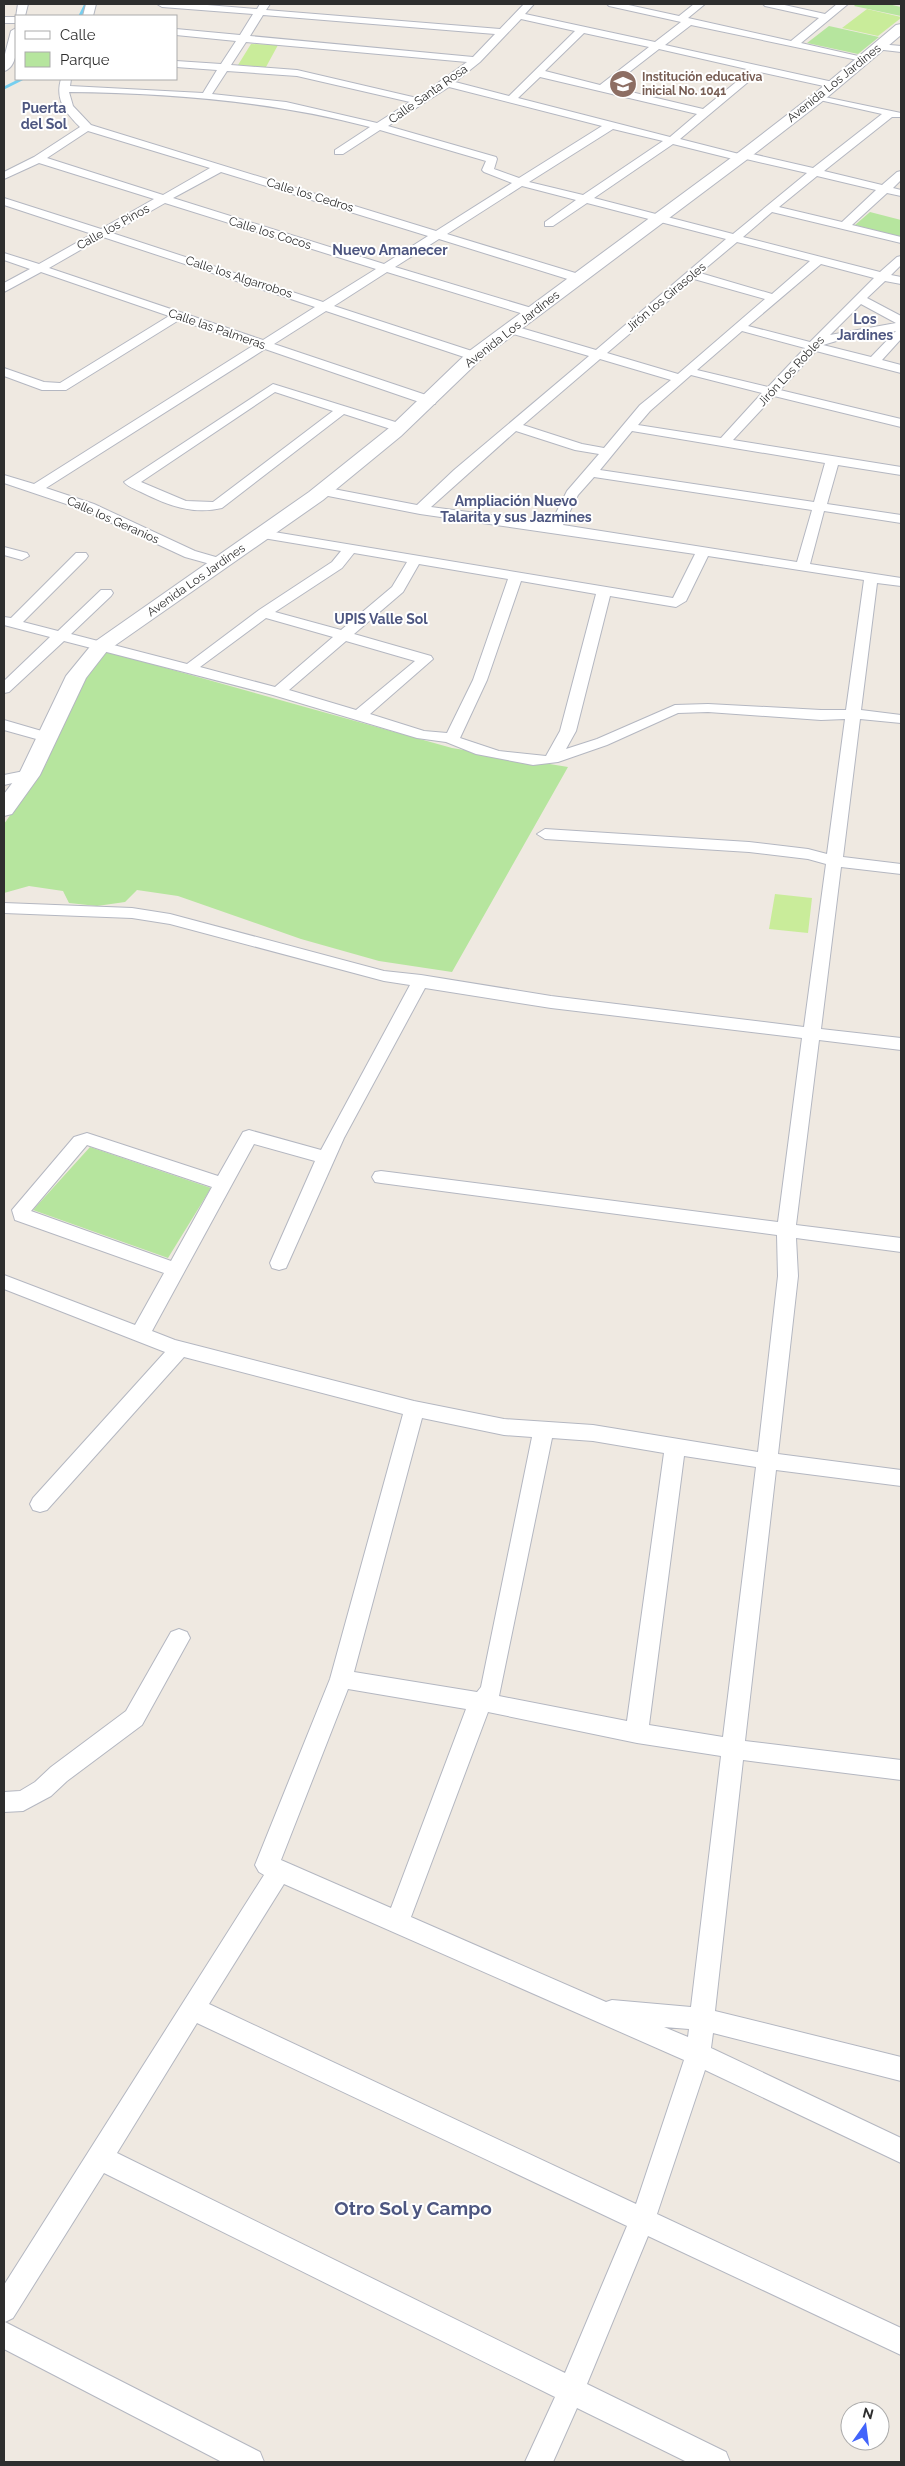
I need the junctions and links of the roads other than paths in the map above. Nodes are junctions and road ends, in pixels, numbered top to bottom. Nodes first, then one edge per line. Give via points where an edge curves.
1 (162, 4) edge
2 (529, 4) edge
3 (612, 4) edge
4 (700, 4) edge
5 (768, 4) edge
6 (843, 4) edge
7 (196, 5) edge
8 (263, 7) edge
9 (518, 15) junction
10 (827, 16) junction
11 (685, 20) junction
12 (901, 28) edge
13 (582, 29) junction
14 (178, 32) edge
15 (503, 32) junction
16 (15, 34) edge
17 (242, 39) junction
18 (793, 44) junction
19 (656, 46) junction
20 (879, 47) junction
21 (901, 49) edge
22 (476, 60) junction
23 (863, 60) junction
24 (178, 64) edge
25 (225, 67) junction
26 (4, 68) edge
27 (759, 68) junction
28 (538, 72) junction
29 (447, 83) junction
30 (65, 84) edge
31 (833, 85) junction
32 (604, 88) junction
33 (206, 96) junction
34 (819, 97) junction
35 (511, 99) junction
36 (418, 101) junction
37 (706, 113) junction
38 (896, 114) edge
39 (611, 125) junction
40 (381, 126) junction
41 (87, 128) junction
42 (672, 140) junction
43 (339, 152) dead end
44 (742, 156) junction
45 (38, 159) junction
46 (221, 167) junction
47 (814, 172) junction
48 (901, 174) edge
49 (4, 176) edge
50 (522, 182) junction
51 (884, 189) junction
52 (901, 193) edge
53 (163, 199) junction
54 (586, 199) junction
55 (4, 201) edge
56 (770, 208) junction
57 (658, 218) junction
58 (549, 224) dead end
59 (844, 226) junction
60 (103, 233) junction
61 (437, 234) junction
62 (736, 239) junction
63 (901, 240) edge
64 (4, 256) edge
65 (901, 258) edge
66 (818, 260) junction
67 (383, 268) junction
68 (38, 269) junction
69 (693, 275) junction
70 (882, 276) junction
71 (578, 278) junction
72 (901, 281) edge
73 (4, 288) edge
74 (774, 298) junction
75 (861, 298) junction
76 (324, 305) junction
77 (531, 312) junction
78 (177, 316) junction
79 (901, 321) edge
80 (901, 326) edge
81 (510, 328) junction
82 (738, 328) junction
83 (901, 332) edge
84 (262, 344) junction
85 (815, 344) junction
86 (474, 356) junction
87 (597, 356) junction
88 (874, 361) junction
89 (901, 368) edge
90 (4, 372) edge
91 (684, 374) junction
92 (772, 391) junction
93 (430, 401) junction
94 (342, 410) junction
95 (901, 423) edge
96 (514, 426) junction
97 (629, 426) junction
98 (400, 428) junction
99 (724, 442) junction
100 (607, 452) junction
101 (832, 461) junction
102 (901, 471) edge
103 (590, 472) junction
104 (7, 484) edge
105 (36, 489) junction
106 (323, 491) junction
107 (820, 507) junction
108 (420, 510) junction
109 (901, 519) edge
110 (554, 528) junction
111 (262, 534) junction
112 (350, 549) junction
113 (4, 551) edge
114 (703, 552) junction
115 (22, 556) dead end
116 (81, 556) dead end
117 (415, 560) junction
118 (221, 563) junction
119 (802, 567) junction
120 (516, 576) junction
121 (871, 578) junction
122 (901, 582) edge
123 (604, 592) junction
124 (106, 593) dead end
125 (264, 613) junction
126 (8, 622) edge
127 (344, 634) junction
128 (57, 636) junction
129 (100, 647) junction
130 (189, 669) junction
131 (4, 689) edge
132 (278, 692) junction
133 (855, 714) junction
134 (359, 715) junction
135 (901, 718) edge
136 (4, 724) edge
137 (47, 737) junction
138 (448, 738) junction
139 (553, 759) junction
140 (29, 775) junction
141 (4, 780) edge
142 (4, 809) edge
143 (544, 834) dead end
144 (835, 861) junction
145 (901, 868) edge
146 (4, 908) edge
147 (421, 980) junction
148 (810, 1034) junction
149 (901, 1044) edge
150 (326, 1158) junction
151 (381, 1177) dead end
152 (222, 1184) junction
153 (786, 1229) junction
154 (901, 1245) edge
155 (279, 1263) dead end
156 (175, 1270) junction
157 (4, 1282) edge
158 (140, 1334) junction
159 (180, 1348) junction
160 (414, 1408) junction
161 (543, 1430) junction
162 (675, 1447) junction
163 (768, 1460) junction
164 (901, 1478) edge
165 (40, 1504) dead end
166 (179, 1638) dead end
167 (341, 1679) junction
168 (483, 1702) junction
169 (637, 1734) junction
170 (735, 1749) junction
171 (901, 1770) edge
172 (4, 1802) edge
173 (280, 1870) junction
174 (397, 1922) junction
175 (193, 2009) junction
176 (599, 2011) junction
177 (702, 2019) junction
178 (698, 2054) junction
179 (901, 2069) edge
180 (901, 2151) edge
181 (100, 2158) junction
182 (642, 2220) junction
183 (4, 2309) edge
184 (4, 2335) edge
185 (901, 2342) edge
186 (571, 2390) junction
187 (250, 2462) edge
188 (539, 2462) edge
189 (716, 2462) edge

1 - 7 street
2 - 9 street, Calle Santa Rosa
3 - 11 street
4 - 11 street
5 - 10 street
6 - 10 street
7 - 8 street
8 - 15 street
8 - 17 street
9 - 13 street
9 - 15 street, Calle Santa Rosa
10 - 18 street
11 - 18 street
11 - 19 street
12 - 20 street, Avenida Los Jardines
13 - 19 street
13 - 28 street
14 - 17 street
15 - 22 street, Calle Santa Rosa
16 - 26 street
17 - 22 street via 316,50
17 - 25 street
18 - 23 street
19 - 27 street
19 - 32 street
20 - 21 street
20 - 23 street, Avenida Los Jardines
22 - 29 street, Calle Santa Rosa
23 - 31 street, Avenida Los Jardines
24 - 25 street
25 - 33 street
25 - 36 street via 299,70
27 - 31 street
27 - 37 street
28 - 32 street
28 - 35 street
29 - 35 street
29 - 36 street, Calle Santa Rosa
30 - 33 street
30 - 41 street via 65,105
31 - 34 street, Avenida Los Jardines
32 - 37 street
33 - 40 street via 284,104
34 - 38 street
34 - 44 street, Avenida Los Jardines
35 - 39 street
36 - 40 street, Calle Santa Rosa
37 - 42 street
38 - 47 street, Jirón los Girasoles
39 - 42 street
39 - 50 street
40 - 43 street, Calle Santa Rosa
40 - 50 street via 492,159 488,170
41 - 45 street
41 - 46 street, Calle los Cedros
42 - 44 street
42 - 54 street
44 - 47 street
44 - 57 street, Avenida Los Jardines
45 - 49 street
45 - 53 street, Calle los Cocos
46 - 53 street, Calle los Pinos
46 - 61 street, Calle los Cedros
47 - 51 street
47 - 56 street, Jirón los Girasoles
48 - 51 street
50 - 54 street
50 - 61 street
51 - 52 street
51 - 59 street
53 - 60 street, Calle los Pinos
53 - 67 street, Calle los Cocos
54 - 57 street
54 - 58 street
55 - 60 street, Calle los Algarrobos
56 - 59 street
56 - 62 street, Jirón los Girasoles
57 - 62 street
57 - 71 street, Avenida Los Jardines
59 - 63 street
60 - 68 street, Calle los Pinos
60 - 76 street, Calle los Algarrobos
61 - 67 street
61 - 71 street, Calle los Cedros
62 - 66 street
62 - 69 street, Jirón los Girasoles
64 - 68 street, Calle las Palmeras
65 - 70 street, Jirón Los Robles
66 - 70 street
66 - 74 street
67 - 76 street
67 - 77 street, Calle los Cocos
68 - 73 street, Calle los Pinos
68 - 78 street, Calle las Palmeras
69 - 74 street
69 - 87 street, Jirón los Girasoles
70 - 72 street
70 - 75 street, Jirón Los Robles
71 - 77 street, Avenida Los Jardines
74 - 82 street
75 - 79 street
75 - 85 street, Jirón Los Robles
76 - 84 street
76 - 86 street, Calle los Algarrobos
77 - 81 street, Avenida Los Jardines
78 - 84 street, Calle las Palmeras
78 - 90 street via 62,387 42,386
80 - 85 street via 841,336
81 - 86 street, Avenida Los Jardines
81 - 87 street
82 - 85 street
82 - 91 street
83 - 88 street
84 - 93 street, Calle las Palmeras
84 - 105 street
85 - 88 street
85 - 92 street, Jirón Los Robles
86 - 93 street, Avenida Los Jardines
87 - 91 street
87 - 96 street, Jirón los Girasoles
88 - 89 street
91 - 92 street
91 - 97 street
92 - 95 street
92 - 99 street, Jirón Los Robles
93 - 98 street, Avenida Los Jardines
94 - 94 street via 273,388 131,482 192,508 217,505
94 - 98 street
96 - 100 street
96 - 108 street, Jirón los Girasoles
97 - 99 street
97 - 100 street
98 - 106 street, Avenida Los Jardines
99 - 101 street
100 - 103 street
101 - 102 street
101 - 107 street
103 - 107 street
103 - 110 street via 572,494
104 - 105 street, Calle los Geranios
105 - 118 street, Calle los Geranios via 89,507 190,554
106 - 108 street
106 - 111 street, Avenida Los Jardines
107 - 109 street
107 - 119 street
108 - 110 street
110 - 114 street
111 - 112 street
111 - 118 street, Avenida Los Jardines
112 - 117 street
112 - 125 street via 337,565
113 - 115 street
114 - 119 street
114 - 123 street via 676,603
116 - 126 street
117 - 120 street
117 - 127 street via 398,589
118 - 129 street, Avenida Los Jardines
119 - 121 street
120 - 123 street
120 - 138 street via 480,680 452,738
121 - 122 street
121 - 133 street
123 - 139 street via 568,731
124 - 128 street
125 - 127 street
125 - 130 street
126 - 128 street
127 - 132 street
127 - 134 street via 426,658
128 - 129 street
128 - 131 street
129 - 130 street
129 - 137 street, Avenida Los Jardines via 76,676
130 - 132 street
132 - 134 street
133 - 135 street
133 - 139 street via 675,708 602,742
133 - 144 street
134 - 138 street via 422,735
136 - 137 street
137 - 140 street, Avenida Los Jardines
138 - 139 street via 454,744 472,749 540,762
140 - 141 street
140 - 142 street, Avenida Los Jardines
143 - 144 street via 749,847 808,854
144 - 145 street
144 - 148 street
146 - 147 street via 132,913 170,919 375,974
147 - 148 street via 551,1002
147 - 150 street
148 - 149 street
148 - 153 street
150 - 152 street via 249,1136
150 - 155 street
151 - 153 street
152 - 156 street
152 - 156 street via 87,1139 80,1141 21,1210 22,1215
153 - 154 street
153 - 163 street via 788,1276
156 - 158 street
157 - 158 street
158 - 159 street
159 - 160 street
159 - 165 street
160 - 161 street via 504,1426
160 - 167 street
161 - 162 street
161 - 168 street via 491,1690
162 - 163 street
162 - 169 street
163 - 164 street
163 - 170 street
166 - 172 street via 134,1718 59,1774 43,1790 24,1801
167 - 168 street
167 - 173 street via 267,1865
168 - 169 street
168 - 174 street via 476,1712
169 - 170 street
170 - 171 street
170 - 177 street
173 - 174 street
173 - 175 street
174 - 176 street
175 - 181 street
175 - 182 street
176 - 177 street
176 - 178 street
177 - 178 street
177 - 179 street
178 - 180 street
178 - 182 street
181 - 183 street
181 - 186 street
182 - 185 street
182 - 186 street
184 - 187 street
186 - 188 street
186 - 189 street

